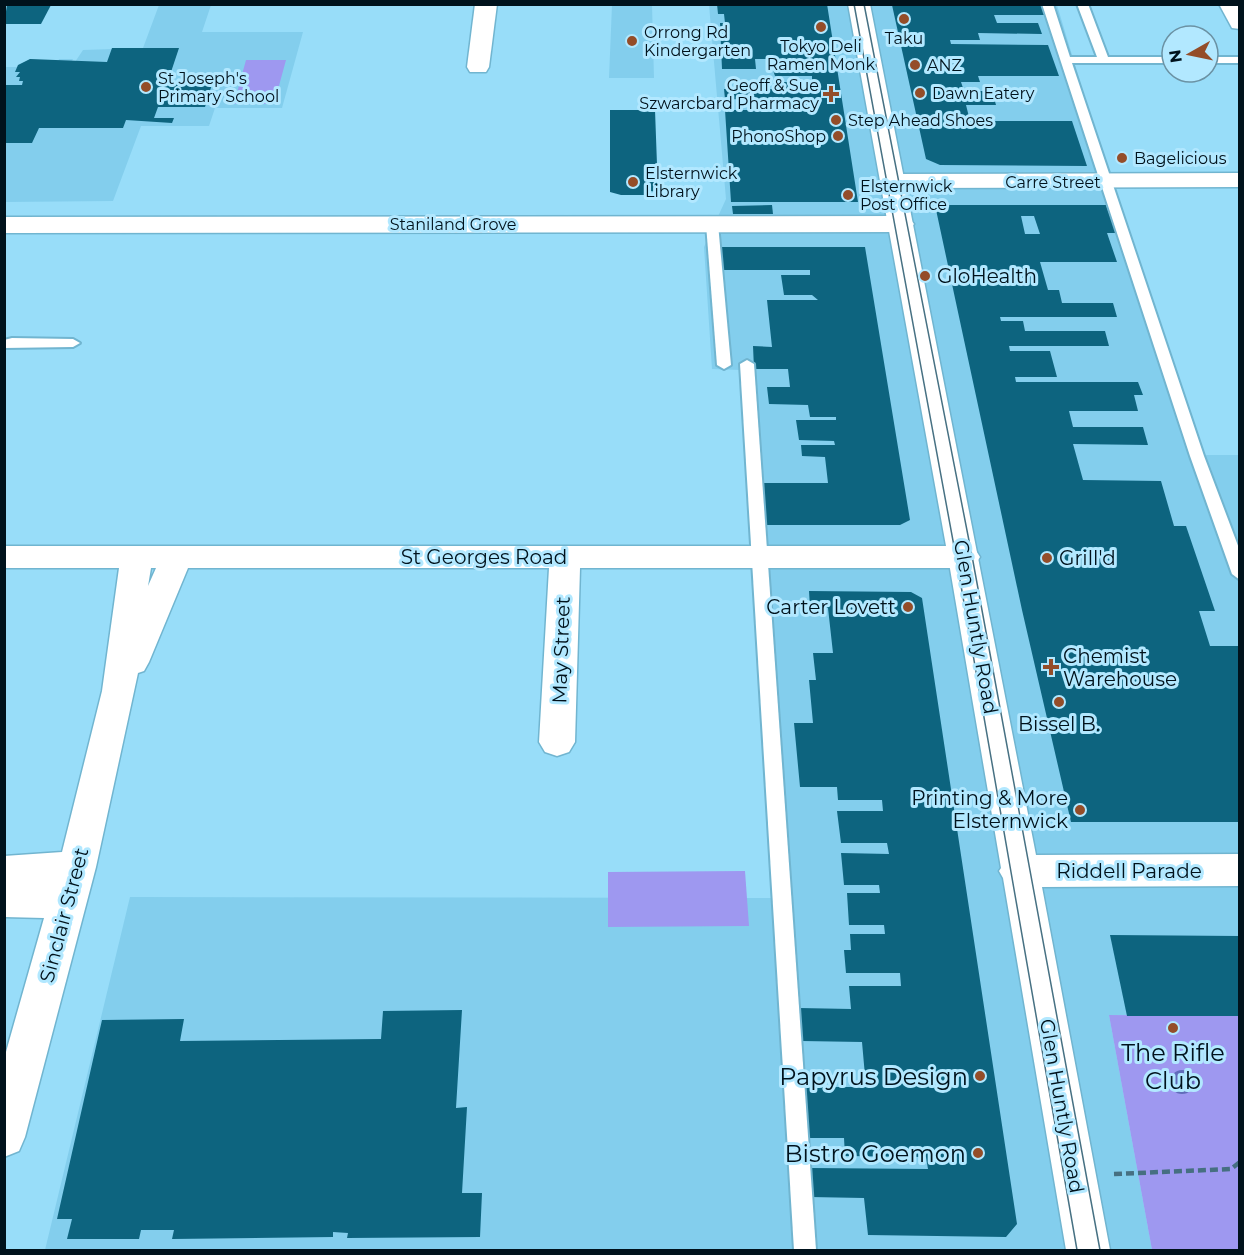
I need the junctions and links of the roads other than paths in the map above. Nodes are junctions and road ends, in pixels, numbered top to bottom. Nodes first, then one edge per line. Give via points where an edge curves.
1 (486, 4) edge
2 (859, 4) edge
3 (1047, 4) edge
4 (1082, 4) edge
5 (1230, 4) edge
6 (1239, 22) edge
7 (1067, 60) junction
8 (1104, 60) junction
9 (1160, 60) edge
10 (1220, 60) edge
11 (1239, 60) edge
12 (478, 67) dead end
13 (1239, 180) edge
14 (894, 182) junction
15 (1212, 182) junction
16 (1106, 183) junction
17 (1239, 185) edge
18 (712, 224) junction
19 (901, 224) junction
20 (4, 225) edge
21 (73, 343) dead end
22 (4, 344) edge
23 (747, 364) dead end
24 (724, 365) dead end
25 (4, 557) edge
26 (136, 557) junction
27 (177, 557) junction
28 (565, 557) junction
29 (964, 557) junction
30 (760, 558) junction
31 (1239, 574) edge
32 (119, 692) junction
33 (557, 742) dead end
34 (1239, 870) edge
35 (1018, 871) junction
36 (4, 872) edge
37 (72, 885) junction
38 (4, 901) edge
39 (4, 1137) edge
40 (806, 1251) edge
41 (1088, 1251) edge

1 - 12 street
2 - 14 street, Glen Huntly Road
3 - 7 lane
4 - 8 lane
5 - 6 street
7 - 8 lane
7 - 16 lane
8 - 9 lane
10 - 11 lane
13 - 15 street, Carre Street
14 - 16 street, Carre Street
14 - 19 street, Glen Huntly Road
15 - 16 street, Carre Street
15 - 17 street, Carre Street
16 - 31 lane
18 - 19 street, Staniland Grove
18 - 20 street, Staniland Grove
18 - 24 lane
19 - 29 street, Glen Huntly Road
21 - 22 lane
23 - 30 lane
25 - 26 street, St Georges Road
26 - 27 street, St Georges Road
26 - 32 street, Sinclair Street
27 - 28 street, St Georges Road
27 - 32 street, Sinclair Street
28 - 30 street, St Georges Road
28 - 33 street, May Street
29 - 30 street, St Georges Road
29 - 35 street, Glen Huntly Road
30 - 40 lane
32 - 37 street, Sinclair Street
34 - 35 street, Riddell Parade
35 - 41 street, Glen Huntly Road
36 - 37 street
37 - 38 street
37 - 39 street, Sinclair Street

